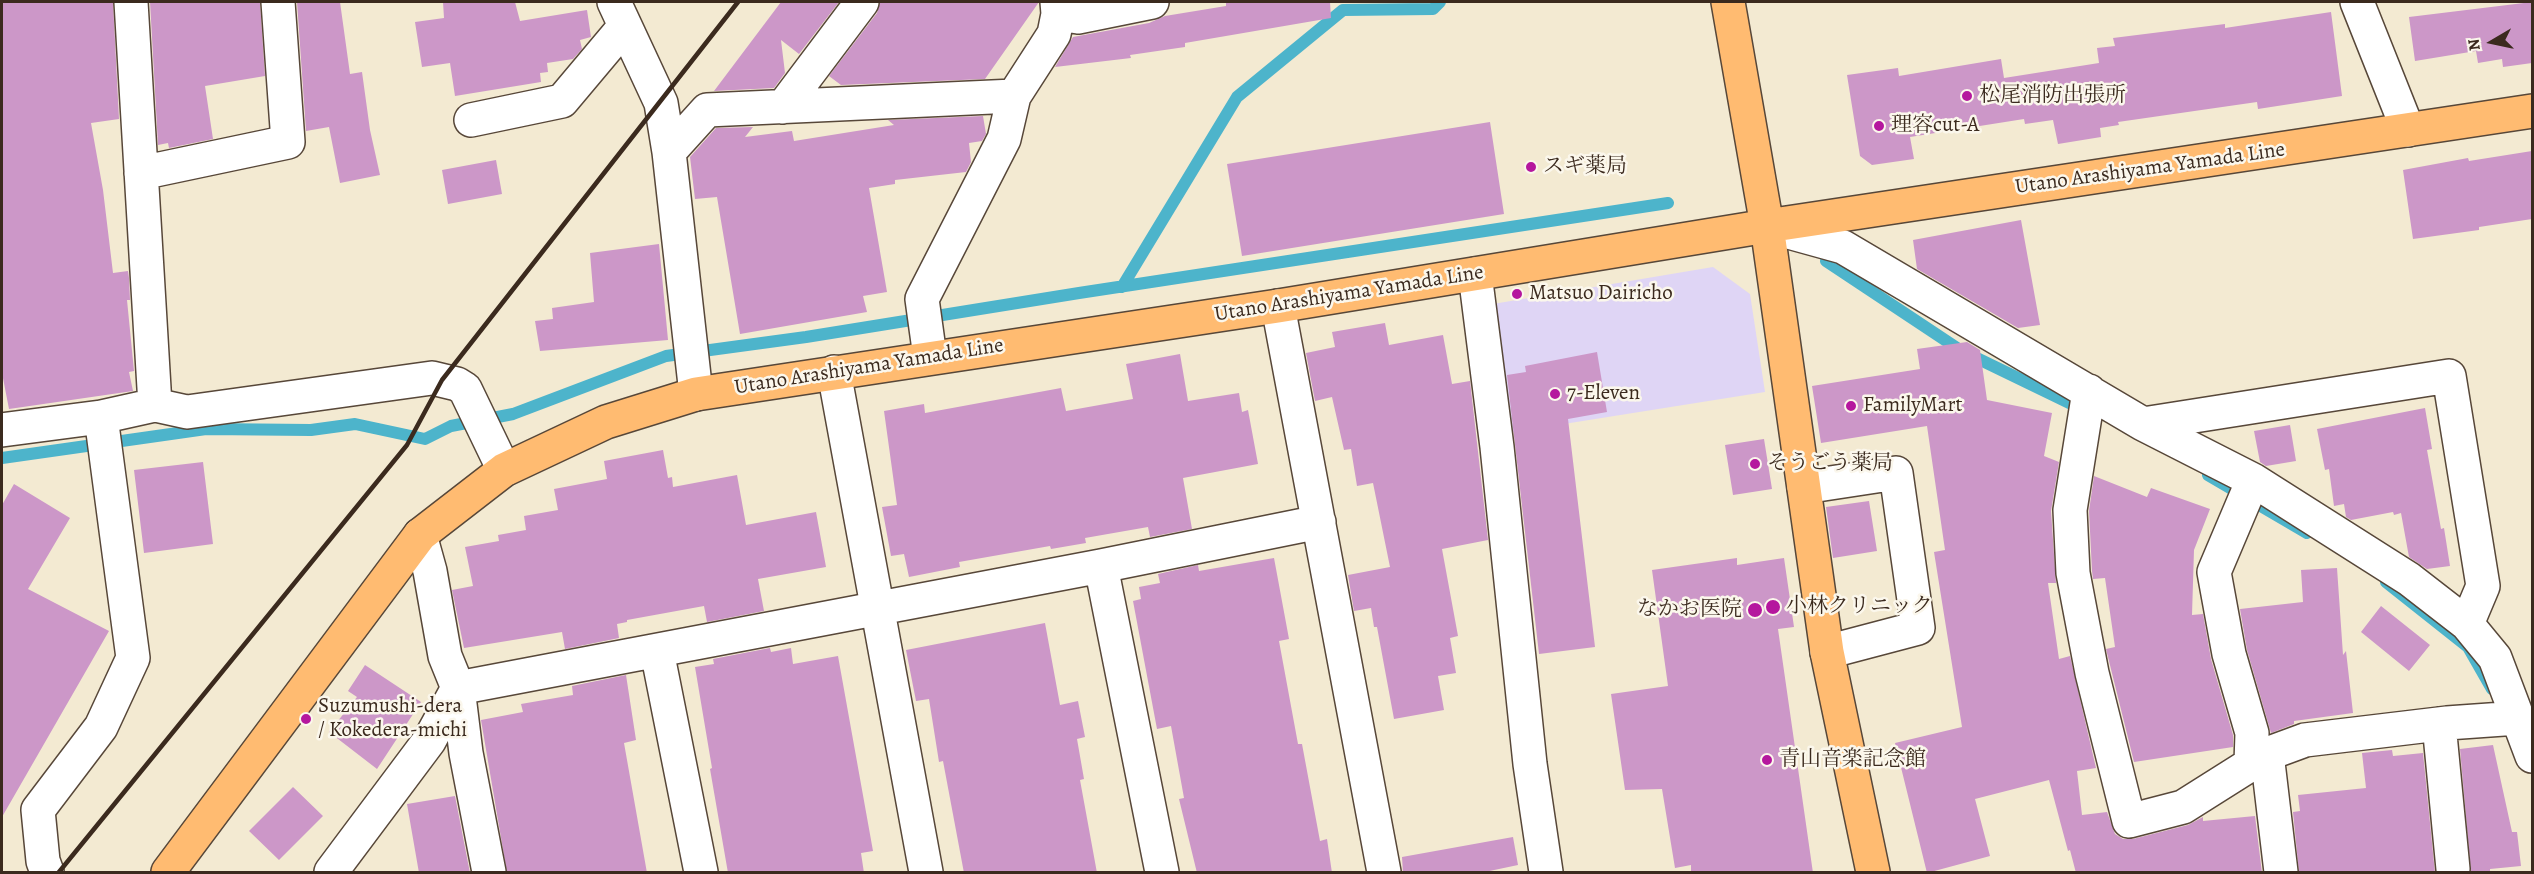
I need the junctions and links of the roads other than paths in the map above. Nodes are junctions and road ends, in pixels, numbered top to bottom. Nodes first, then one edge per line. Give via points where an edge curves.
1 (131, 2) edge
2 (278, 2) edge
3 (862, 2) edge
4 (1152, 2) edge
5 (1728, 2) edge
6 (2357, 2) edge
7 (1058, 8) edge
8 (619, 14) edge
9 (1014, 96) junction
10 (783, 107) junction
11 (2532, 111) edge
12 (471, 120) dead end
13 (2408, 130) junction
14 (669, 152) junction
15 (141, 173) junction
16 (1767, 226) junction
17 (1475, 274) junction
18 (1278, 306) junction
19 (930, 357) junction
20 (834, 372) junction
21 (2089, 391) junction
22 (696, 394) junction
23 (155, 405) junction
24 (101, 417) junction
25 (2144, 424) junction
26 (2, 430) edge
27 (504, 470) junction
28 (2253, 480) junction
29 (1804, 488) junction
30 (1319, 522) junction
31 (420, 535) junction
32 (1101, 566) junction
33 (875, 607) junction
34 (2467, 624) junction
35 (657, 651) junction
36 (1827, 652) junction
37 (458, 688) junction
38 (2518, 718) junction
39 (2439, 724) junction
40 (2532, 756) edge
41 (2259, 758) junction
42 (2453, 869) dead end
43 (47, 873) edge
44 (168, 873) edge
45 (331, 873) edge
46 (489, 873) edge
47 (701, 873) edge
48 (926, 873) edge
49 (1162, 873) edge
50 (1384, 873) edge
51 (1546, 873) edge
52 (1873, 873) edge
53 (2281, 873) edge

1 - 15 street
2 - 15 street via 288,142
3 - 10 street
4 - 7 street via 1078,17
5 - 16 main road
6 - 13 street
7 - 9 street via 1054,34
8 - 12 street via 562,101
8 - 14 street via 661,103
9 - 10 street
9 - 19 street via 1004,139 922,299
10 - 14 street via 707,110
11 - 13 main road, Utano Arashiyama Yamada Line
13 - 16 main road, Utano Arashiyama Yamada Line
14 - 22 street
15 - 23 street
16 - 17 main road, Utano Arashiyama Yamada Line
16 - 21 street via 1843,247
16 - 29 main road
17 - 18 main road, Utano Arashiyama Yamada Line
17 - 51 street via 1530,764
18 - 19 main road, Utano Arashiyama Yamada Line
18 - 30 street
19 - 20 main road, Utano Arashiyama Yamada Line
20 - 22 main road, Utano Arashiyama Yamada Line
20 - 33 street
21 - 25 street
21 - 41 street via 2070,510 2073,573 2092,673 2129,821 2183,807
22 - 27 main road, Utano Arashiyama Yamada Line via 606,422
23 - 24 street
23 - 27 street via 187,412 432,378 465,389
24 - 26 street
24 - 43 street via 133,658 101,728 38,810
25 - 28 street
25 - 34 street via 2449,376 2483,586
27 - 31 main road, Utano Arashiyama Yamada Line
28 - 34 street via 2409,579
28 - 41 street via 2214,572 2229,654
29 - 36 main road
29 - 36 street via 1896,473 1918,628
30 - 32 street
30 - 50 street
31 - 37 street via 445,656
31 - 44 main road, Utano Arashiyama Yamada Line
32 - 33 street
32 - 49 street
33 - 35 street
33 - 48 street
34 - 38 street via 2495,658
35 - 37 street
35 - 47 street
36 - 52 main road
37 - 45 street via 429,741
37 - 46 street
38 - 39 street
38 - 40 street
39 - 41 street via 2305,740
39 - 42 street
41 - 53 street

